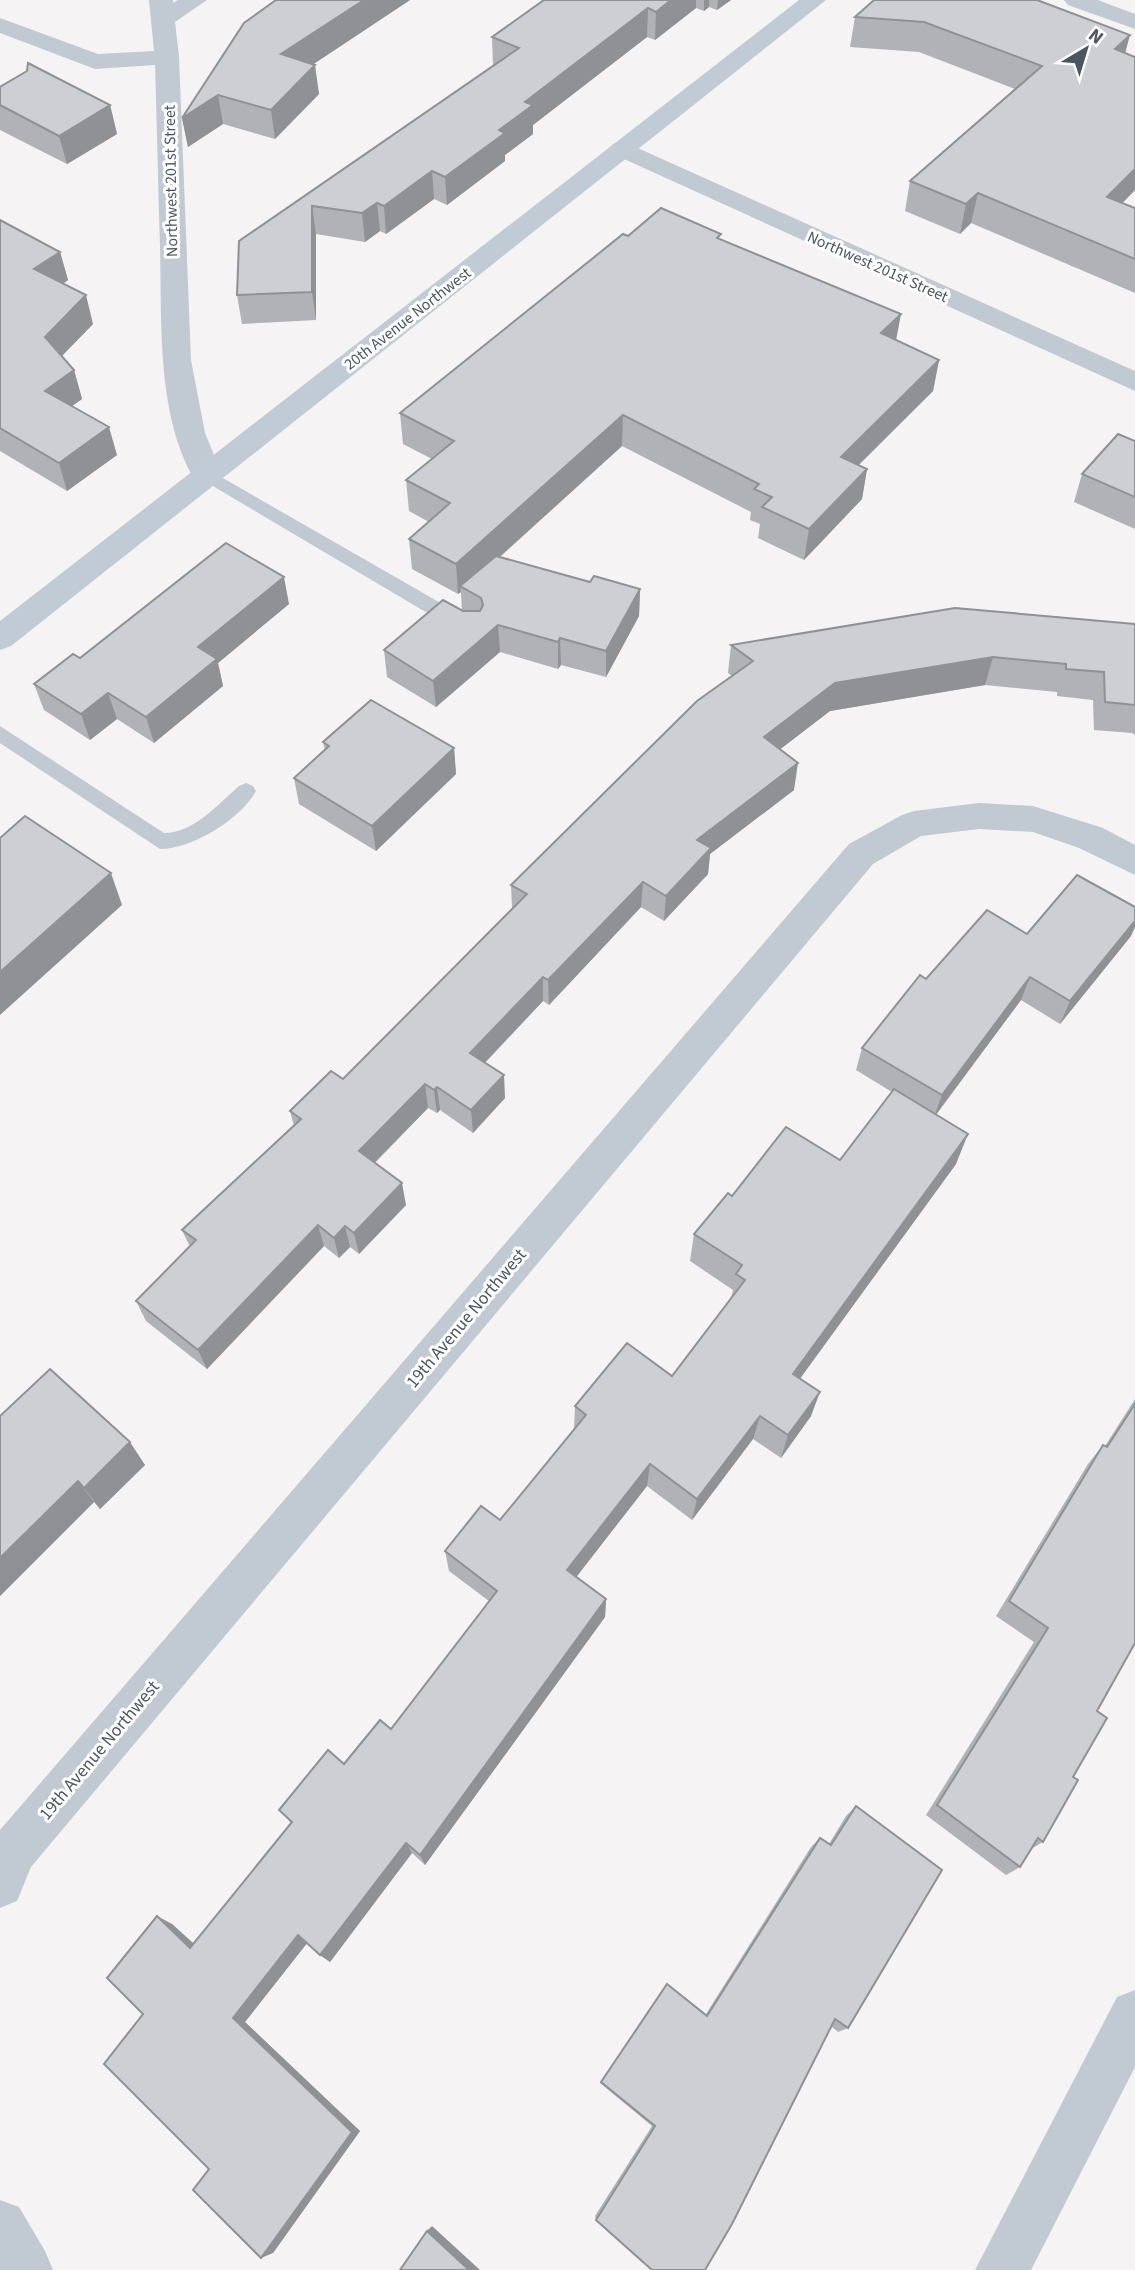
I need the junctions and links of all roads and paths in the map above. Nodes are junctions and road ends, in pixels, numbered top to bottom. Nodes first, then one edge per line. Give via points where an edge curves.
1 (195, 0) edge
2 (814, 0) edge
3 (1076, 0) edge
4 (162, 9) edge
5 (1135, 22) edge
6 (0, 25) edge
7 (167, 57) junction
8 (621, 149) junction
9 (1135, 382) edge
10 (207, 475) junction
11 (473, 631) edge
12 (0, 638) edge
13 (0, 733) edge
14 (246, 791) dead end
15 (1135, 861) edge
16 (0, 1884) edge
17 (1135, 2015) edge
18 (0, 2226) edge
19 (26, 2270) edge
20 (1002, 2270) edge

1 - 4 street
2 - 8 street, 20th Avenue Northwest
3 - 5 street
4 - 7 street, Northwest 201st Street
6 - 7 street via 95,62
7 - 10 street, Northwest 201st Street via 177,360 190,433
8 - 9 street, Northwest 201st Street
8 - 10 street, 20th Avenue Northwest
10 - 11 lane
10 - 12 street, 20th Avenue Northwest
13 - 14 lane via 160,841 188,839
15 - 16 street, 19th Avenue Northwest via 1091,838 1032,819 979,816 914,824 861,854 13,1851
17 - 20 street
18 - 19 street

